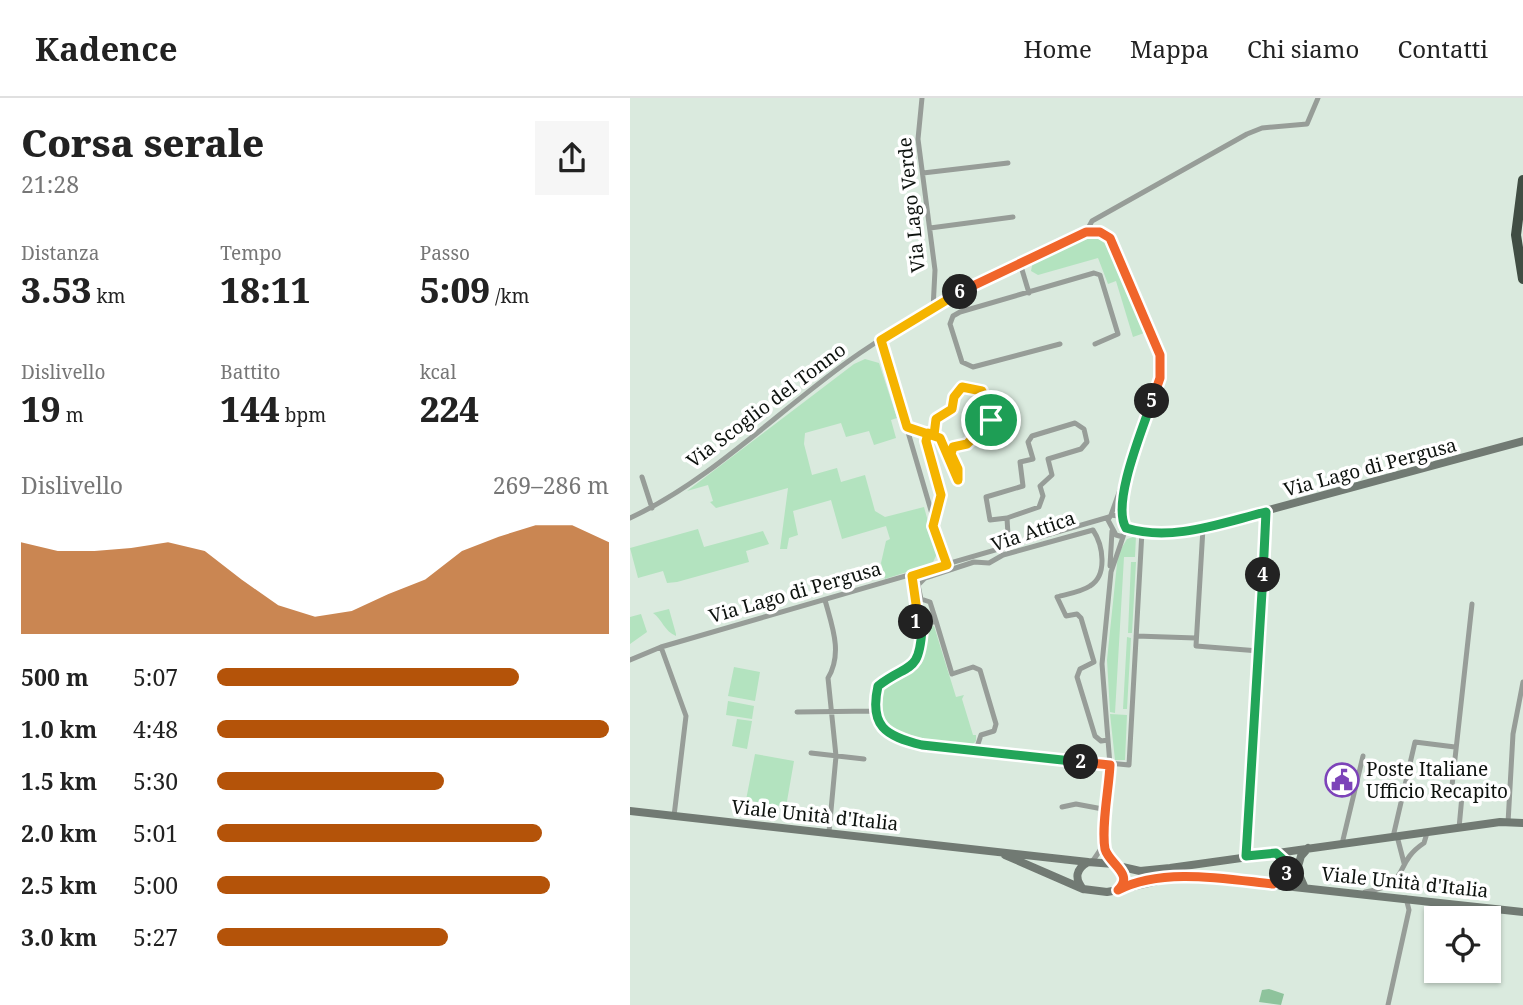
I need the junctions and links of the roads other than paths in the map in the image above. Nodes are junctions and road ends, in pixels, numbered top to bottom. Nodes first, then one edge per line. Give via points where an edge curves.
1 (922, 98) edge
2 (1318, 98) edge
3 (1008, 163) dead end
4 (923, 173) junction
5 (1523, 180) edge
6 (1013, 217) dead end
7 (930, 228) junction
8 (1086, 232) junction
9 (1020, 263) junction
10 (1523, 279) edge
11 (1029, 293) junction
12 (933, 309) junction
13 (881, 340) junction
14 (1060, 344) dead end
15 (1095, 344) dead end
16 (907, 427) junction
17 (931, 434) junction
18 (1523, 440) edge
19 (1130, 463) junction
20 (642, 477) dead end
21 (652, 508) junction
22 (1266, 512) junction
23 (1110, 516) junction
24 (630, 518) edge
25 (1007, 518) junction
26 (1091, 524) junction
27 (933, 526) junction
28 (1203, 528) junction
29 (1111, 529) junction
30 (1124, 530) junction
31 (1142, 531) junction
32 (1002, 550) junction
33 (987, 554) junction
34 (989, 563) junction
35 (947, 565) junction
36 (1111, 572) junction
37 (912, 576) junction
38 (825, 600) junction
39 (1472, 604) dead end
40 (918, 618) junction
41 (936, 621) junction
42 (928, 623) junction
43 (922, 629) junction
44 (1136, 636) junction
45 (1196, 638) junction
46 (661, 647) junction
47 (1259, 651) junction
48 (630, 660) edge
49 (1523, 682) edge
50 (874, 710) junction
51 (797, 712) dead end
52 (831, 712) junction
53 (1108, 740) junction
54 (1455, 747) junction
55 (975, 750) junction
56 (1503, 750) dead end
57 (1512, 751) junction
58 (811, 753) dead end
59 (836, 756) junction
60 (1363, 757) dead end
61 (864, 759) dead end
62 (1110, 765) junction
63 (1062, 807) dead end
64 (1108, 810) junction
65 (630, 811) edge
66 (674, 816) junction
67 (1508, 823) junction
68 (1523, 823) edge
69 (1459, 829) junction
70 (829, 832) junction
71 (1427, 832) junction
72 (1395, 837) junction
73 (1105, 843) junction
74 (1342, 844) junction
75 (1308, 848) junction
76 (996, 851) junction
77 (1276, 853) junction
78 (1246, 856) junction
79 (1090, 862) junction
80 (1405, 863) junction
81 (1116, 865) junction
82 (1273, 884) junction
83 (1304, 886) junction
84 (1083, 888) junction
85 (1118, 890) junction
86 (1362, 893) junction
87 (1406, 898) junction
88 (1523, 912) edge
89 (1388, 1005) edge

1 - 4 street, Via Lago Verde via 918,139
2 - 8 street, Via Scoglio del Tonno via 1307,124 1247,134 1092,221
3 - 4 street
4 - 7 street, Via Lago Verde
5 - 10 highway via 1516,235
6 - 7 street
7 - 12 street, Via Lago Verde
8 - 9 street, Via Scoglio del Tonno
8 - 19 street via 1110,238 1160,355 1160,378
9 - 11 street
9 - 12 street, Via Scoglio del Tonno
11 - 14 street via 953,316 950,324 962,362 973,367
11 - 15 street via 1100,275 1118,334
12 - 13 street, Via Scoglio del Tonno
13 - 16 street
13 - 21 street, Via Scoglio del Tonno
16 - 17 street
16 - 27 street
17 - 17 street via 936,419 952,409 962,387 982,391 991,420 971,426 972,439 953,447 958,480 940,438
17 - 27 street via 926,441 941,495
18 - 22 main road, Via Lago di Pergusa
19 - 23 street
19 - 30 street
20 - 21 street
21 - 24 street, Via Scoglio del Tonno
22 - 28 main road, Via Lago di Pergusa
22 - 47 street
23 - 26 street, Via Lago di Pergusa
23 - 29 street
23 - 30 street via 1118,516
25 - 25 street via 1039,507 1040,486 1052,475 1048,459 1081,449 1087,442 1084,429 1075,423 1032,436 1028,442 1032,459 1020,462 1019,467 1023,486 986,497 990,520
25 - 32 street via 1008,535
26 - 29 street
26 - 32 street, Via Lago di Pergusa
27 - 35 street
28 - 31 main road, Via Lago di Pergusa
28 - 45 street
29 - 30 street
29 - 36 street
30 - 31 main road, Via Lago di Pergusa
30 - 36 street
31 - 44 street
32 - 33 street, Via Lago di Pergusa
33 - 34 street
33 - 35 street, Via Lago di Pergusa
34 - 41 street, Via Attica via 974,562 920,580 918,592 930,602
34 - 53 street, Via Attica via 1088,529 1096,535 1103,560 1099,575 1091,586 1057,597 1066,617 1077,614 1082,618 1094,662 1080,669 1076,677 1095,736
35 - 37 street, Via Lago di Pergusa
36 - 53 street via 1102,664
37 - 38 street, Via Lago di Pergusa
37 - 40 street
38 - 46 street, Via Lago di Pergusa
38 - 52 street via 837,646 835,667 828,678
39 - 54 street
40 - 42 street
40 - 43 street via 916,625
41 - 42 street
41 - 55 street, Via Attica via 952,674 973,667 980,670 996,724 994,731 981,735
42 - 43 street
43 - 50 street via 919,659 878,686
44 - 45 street
44 - 62 street via 1129,768
45 - 47 street via 1196,646
46 - 48 street, Via Lago di Pergusa
46 - 66 street via 686,716
47 - 78 street
49 - 57 street
50 - 52 street
50 - 55 street via 884,730 901,740
51 - 52 street
52 - 59 street
53 - 62 street
54 - 69 street via 1451,795 1462,796
54 - 72 street via 1415,742
55 - 62 street
56 - 57 street
57 - 67 street
58 - 59 street
59 - 61 street
59 - 70 street
60 - 74 street, Viale Unità d'Italia
62 - 64 street
63 - 64 street via 1076,804
64 - 73 street
65 - 66 main road, Viale Unità d'Italia
66 - 70 main road, Viale Unità d'Italia
67 - 68 main road, Viale Unità d'Italia
67 - 69 main road, Viale Unità d'Italia
69 - 71 main road, Viale Unità d'Italia
70 - 76 main road, Viale Unità d'Italia
71 - 72 main road, Viale Unità d'Italia
71 - 80 street via 1424,843
72 - 74 main road, Viale Unità d'Italia
72 - 80 street
73 - 79 street
73 - 81 street
74 - 75 main road, Viale Unità d'Italia
75 - 77 main road, Viale Unità d'Italia
75 - 83 main road via 1297,866
76 - 79 main road, Viale Unità d'Italia
76 - 84 main road, Viale Unità d'Italia
77 - 78 main road, Viale Unità d'Italia
77 - 82 main road via 1288,868 1283,879
78 - 81 main road, Viale Unità d'Italia via 1140,871
79 - 81 main road, Viale Unità d'Italia
79 - 84 main road via 1077,871
80 - 86 street via 1388,888
81 - 85 main road via 1124,881
82 - 83 main road, Viale Unità d'Italia
82 - 85 main road, Viale Unità d'Italia via 1170,878
83 - 86 main road, Viale Unità d'Italia
84 - 85 main road, Viale Unità d'Italia
86 - 87 main road, Viale Unità d'Italia
87 - 88 main road, Viale Unità d'Italia
87 - 89 street via 1409,910

